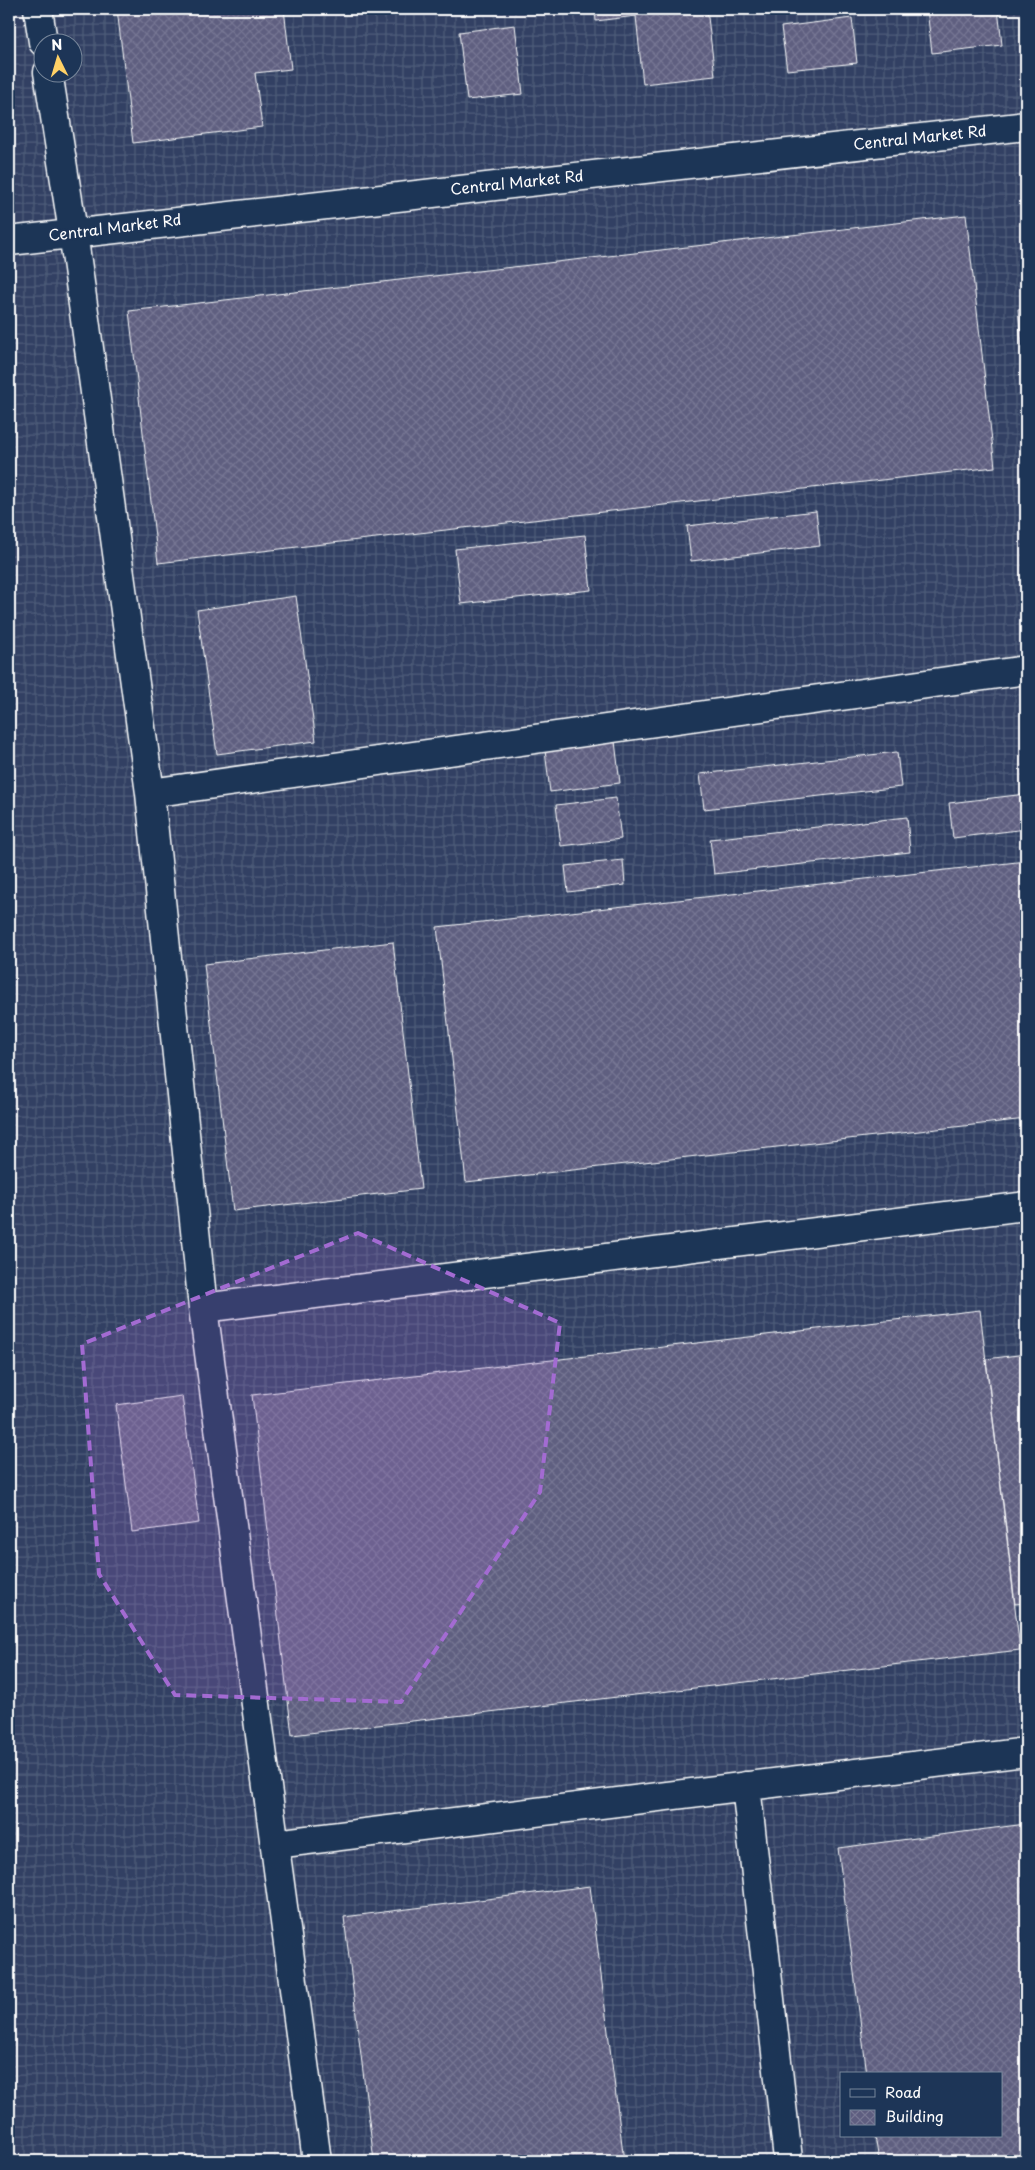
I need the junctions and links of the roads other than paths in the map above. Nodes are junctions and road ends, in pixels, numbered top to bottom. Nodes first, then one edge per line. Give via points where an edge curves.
1 (38, 9) edge
2 (41, 32) edge
3 (50, 82) edge
4 (1026, 126) edge
5 (73, 232) junction
6 (9, 241) edge
7 (1026, 670) edge
8 (150, 793) junction
9 (1026, 1206) edge
10 (203, 1308) junction
11 (1026, 1752) edge
12 (746, 1786) junction
13 (275, 1844) junction
14 (788, 2159) dead end
15 (317, 2161) edge

1 - 2 street
3 - 5 street
4 - 5 street, Central Market Rd
5 - 6 street, Central Market Rd
5 - 8 street
7 - 8 street
8 - 10 street
9 - 10 street
10 - 13 street
11 - 12 street
12 - 13 street
12 - 14 street
13 - 15 street

